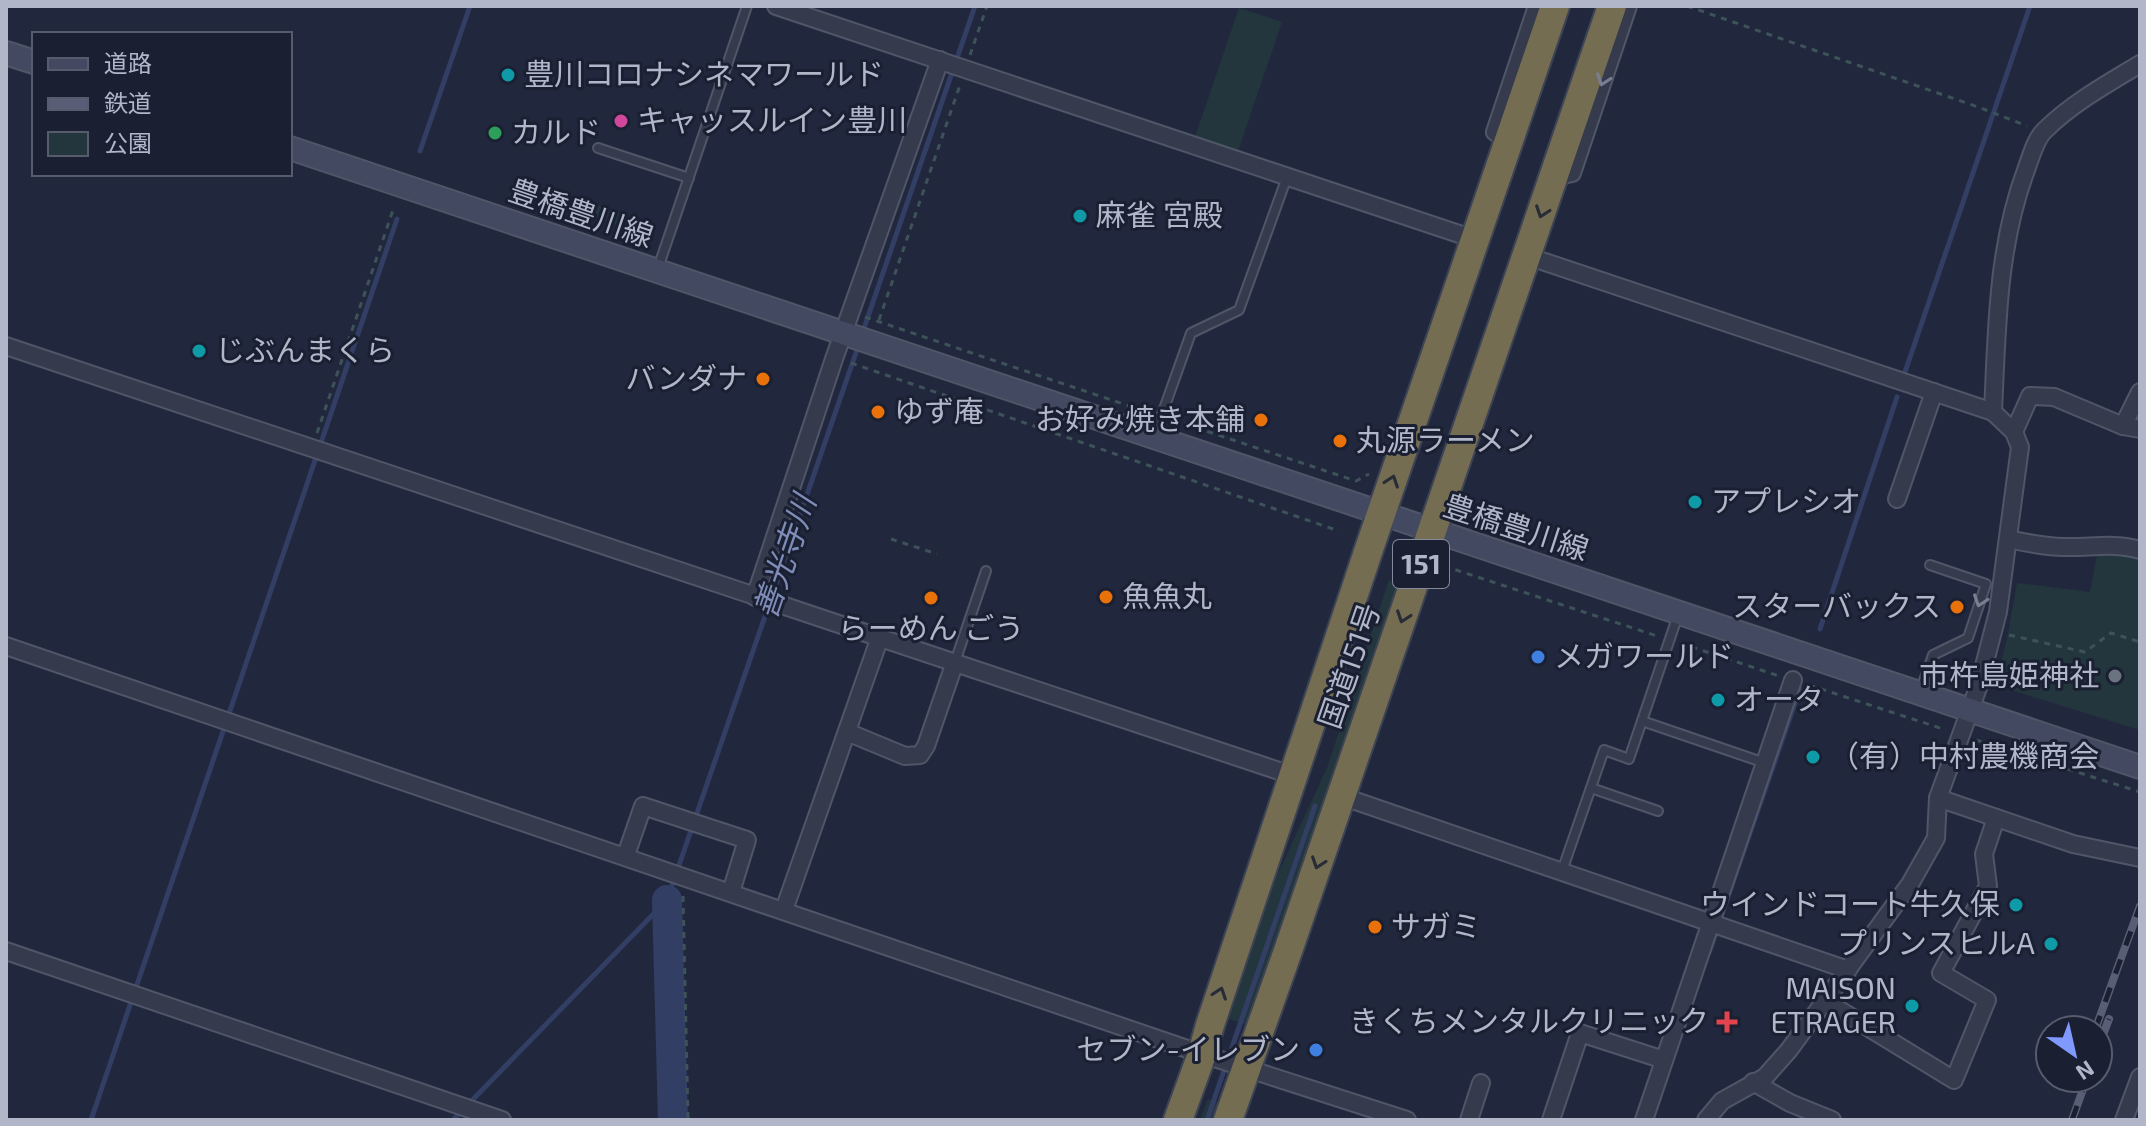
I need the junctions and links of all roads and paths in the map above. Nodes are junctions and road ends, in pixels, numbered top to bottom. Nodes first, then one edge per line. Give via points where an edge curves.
1 (747, 6) edge
2 (776, 6) edge
3 (987, 6) edge
4 (1537, 6) edge
5 (1555, 6) edge
6 (1612, 6) edge
7 (1628, 6) edge
8 (1687, 6) edge
9 (6, 53) edge
10 (32, 61) edge
11 (2140, 64) edge
12 (954, 65) junction
13 (2043, 132) junction
14 (1509, 143) junction
15 (598, 148) dead end
16 (292, 149) edge
17 (1287, 176) junction
18 (1554, 177) junction
19 (689, 178) junction
20 (393, 210) dead end
21 (1477, 240) junction
22 (1527, 256) junction
23 (657, 271) junction
24 (864, 331) junction
25 (6, 346) edge
26 (859, 366) dead end
27 (1934, 392) junction
28 (2140, 392) edge
29 (1993, 412) junction
30 (1157, 427) junction
31 (2132, 428) edge
32 (2014, 432) junction
33 (316, 449) junction
34 (1356, 481) dead end
35 (1897, 499) dead end
36 (1381, 515) junction
37 (1339, 531) dead end
38 (1432, 532) junction
39 (891, 539) dead end
40 (2008, 539) junction
41 (2140, 550) edge
42 (937, 554) dead end
43 (1930, 565) dead end
44 (1444, 566) dead end
45 (986, 571) dead end
46 (767, 600) junction
47 (1679, 614) junction
48 (2004, 633) dead end
49 (880, 637) junction
50 (1670, 640) junction
51 (2140, 642) edge
52 (6, 646) edge
53 (955, 662) junction
54 (1793, 680) junction
55 (1919, 695) junction
56 (1970, 711) junction
57 (1642, 721) junction
58 (1950, 731) dead end
59 (847, 732) junction
60 (1967, 737) dead end
61 (1765, 763) junction
62 (2140, 767) edge
63 (1294, 776) junction
64 (1591, 788) junction
65 (2140, 792) edge
66 (1341, 796) junction
67 (1938, 798) junction
68 (1658, 811) dead end
69 (1996, 818) junction
70 (626, 855) junction
71 (2140, 858) edge
72 (1562, 871) junction
73 (691, 878) junction
74 (731, 892) junction
75 (784, 910) junction
76 (1711, 923) junction
77 (6, 951) edge
78 (1848, 970) junction
79 (1825, 1001) junction
80 (1202, 1054) junction
81 (1664, 1060) junction
82 (1244, 1068) junction
83 (2140, 1077) edge
84 (1753, 1082) junction
85 (1481, 1083) dead end
86 (502, 1120) edge
87 (688, 1120) edge
88 (1178, 1120) edge
89 (1228, 1120) edge
90 (1407, 1120) edge
91 (1469, 1120) edge
92 (1551, 1120) edge
93 (1644, 1120) edge
94 (1706, 1120) edge
95 (1828, 1120) edge
96 (2124, 1120) edge

1 - 19 lane
2 - 12 street
3 - 12 path
4 - 14 street via 1495,132
5 - 14 highway, 国道151号 / 151
6 - 18 highway, 国道151号 / 151
7 -> 18 street via 1572,173
8 - 13 path
9 - 10 main road
11 - 13 street
12 - 17 street
12 - 24 street
12 - 24 path
13 - 29 street via 2019,188 2002,261
14 - 21 highway, 国道151号 / 151
15 - 19 lane
16 - 23 main road, 豊橋豊川線
17 - 21 street
17 - 30 lane via 1239,310 1191,333
18 -> 22 highway, 国道151号 / 151
19 - 23 lane
20 - 33 path
36 -> 21 highway, 国道151号 / 151
22 - 27 street
22 - 38 highway, 国道151号 / 151
23 - 24 main road, 豊橋豊川線
24 - 30 main road, 豊橋豊川線
24 - 30 path
24 - 46 street
25 - 33 street
26 - 37 path
27 - 29 street
27 - 35 street
28 - 31 street
29 - 32 street
30 - 34 path
30 - 36 main road, 豊橋豊川線
31 - 32 street via 2054,397 2030,396
32 - 40 street via 2020,447
33 - 46 street
36 - 38 main road, 豊橋豊川線
36 - 63 highway, 国道151号 / 151
38 - 47 main road, 豊橋豊川線
38 -> 66 highway, 国道151号 / 151
39 - 42 path
40 - 41 street via 2067,548
40 - 56 street via 1998,612
43 -> 55 lane via 1986,584 1968,638 1933,655
44 - 50 path
45 - 53 lane
46 - 49 street
47 - 50 lane
47 - 55 main road, 豊橋豊川線
48 - 51 path via 2085,652 2111,633
49 - 53 street
49 - 59 street
50 - 54 path
50 - 57 lane
52 - 70 street
53 - 59 street via 920,755 905,756
53 - 63 street
54 - 58 path
54 - 61 street
55 - 56 main road, 豊橋豊川線
56 - 62 main road, 豊橋豊川線
56 - 67 street
57 - 61 lane
57 - 64 lane via 1629,759 1604,750
59 - 75 street
60 - 65 path
61 - 76 street
80 -> 63 highway, 国道151号 / 151
64 - 68 lane
64 - 72 lane
66 - 72 street
66 -> 82 highway, 国道151号 / 151
67 - 69 street
67 - 78 street via 1936,838
69 - 71 street via 2073,844
69 - 79 street via 1984,854 1988,886 1941,973 1987,1000 1954,1080
70 - 73 street
70 - 74 street via 643,806 747,840
72 - 76 street
73 - 74 street
73 - 87 path via 683,890 682,912
74 - 75 street
75 - 80 street
76 - 78 street
76 - 81 street
77 - 86 street
78 - 79 street
79 - 84 street via 1765,1077
80 - 82 street
80 - 88 highway, 国道151号 / 151
81 - 92 street via 1580,1033
81 - 93 street
82 - 89 highway, 国道151号 / 151
82 - 90 street
83 - 96 street
84 - 94 street via 1722,1101
84 - 95 street
85 - 91 street

